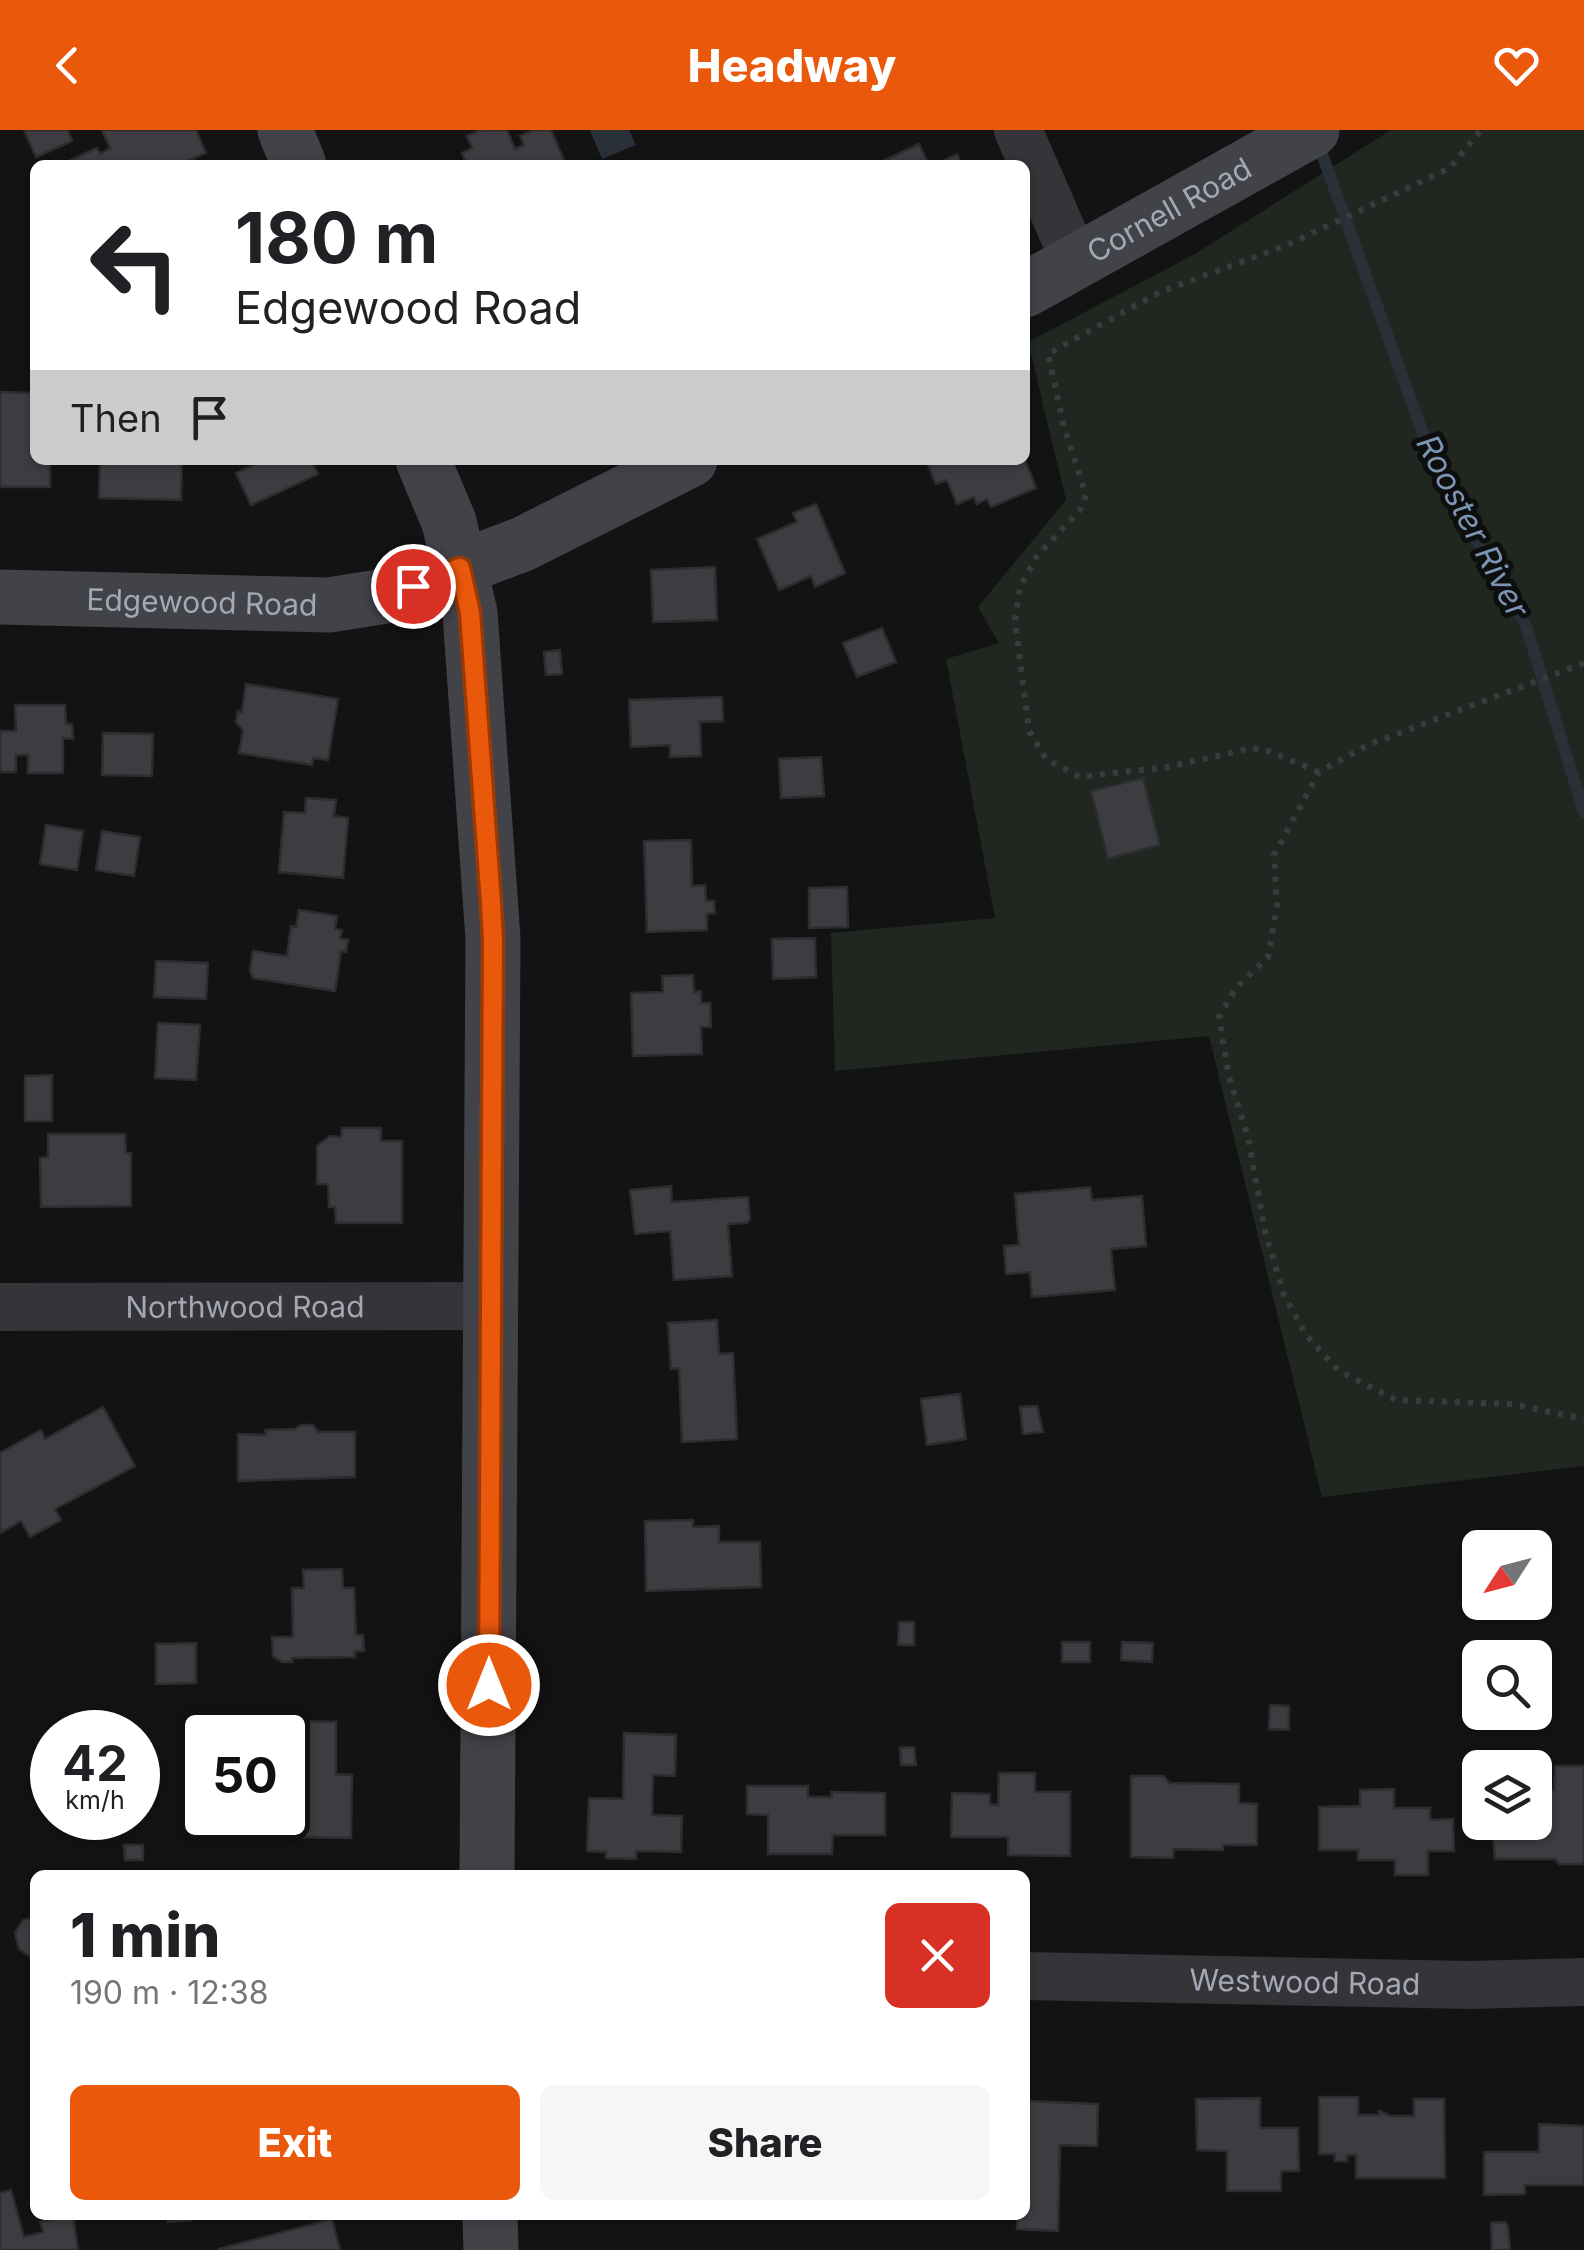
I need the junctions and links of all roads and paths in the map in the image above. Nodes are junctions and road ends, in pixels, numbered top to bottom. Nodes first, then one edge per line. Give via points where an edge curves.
1 (285, 130) edge
2 (1018, 130) edge
3 (1481, 130) edge
4 (1294, 140) edge
5 (298, 160) edge
6 (1076, 263) junction
7 (1030, 287) edge
8 (425, 465) edge
9 (680, 465) edge
10 (460, 568) junction
11 (0, 597) edge
12 (1584, 663) edge
13 (1319, 772) junction
14 (1, 1305) edge
15 (491, 1306) junction
16 (1584, 1419) edge
17 (487, 1870) edge
18 (1030, 1976) edge
19 (1584, 1982) edge
20 (490, 2220) edge
21 (491, 2250) edge

1 - 5 main road
2 - 6 street
3 - 13 path via 1450,168 1416,186 1160,292 1048,354 1086,495 1037,556 1020,587 1014,620 1029,730 1046,760 1080,777 1252,748
4 - 6 main road, Cornell Road
6 - 7 main road, Cornell Road
8 - 10 main road
9 - 10 main road
10 - 11 main road, Edgewood Road via 386,596 329,605
10 - 15 main road via 470,613 493,939
12 - 13 path via 1368,745
13 - 16 path via 1274,855 1278,908 1268,957 1236,988 1219,1018 1284,1296 1306,1336 1339,1371 1396,1400 1512,1404
14 - 15 street, Northwood Road
15 - 17 main road
18 - 19 street, Westwood Road
20 - 21 main road

